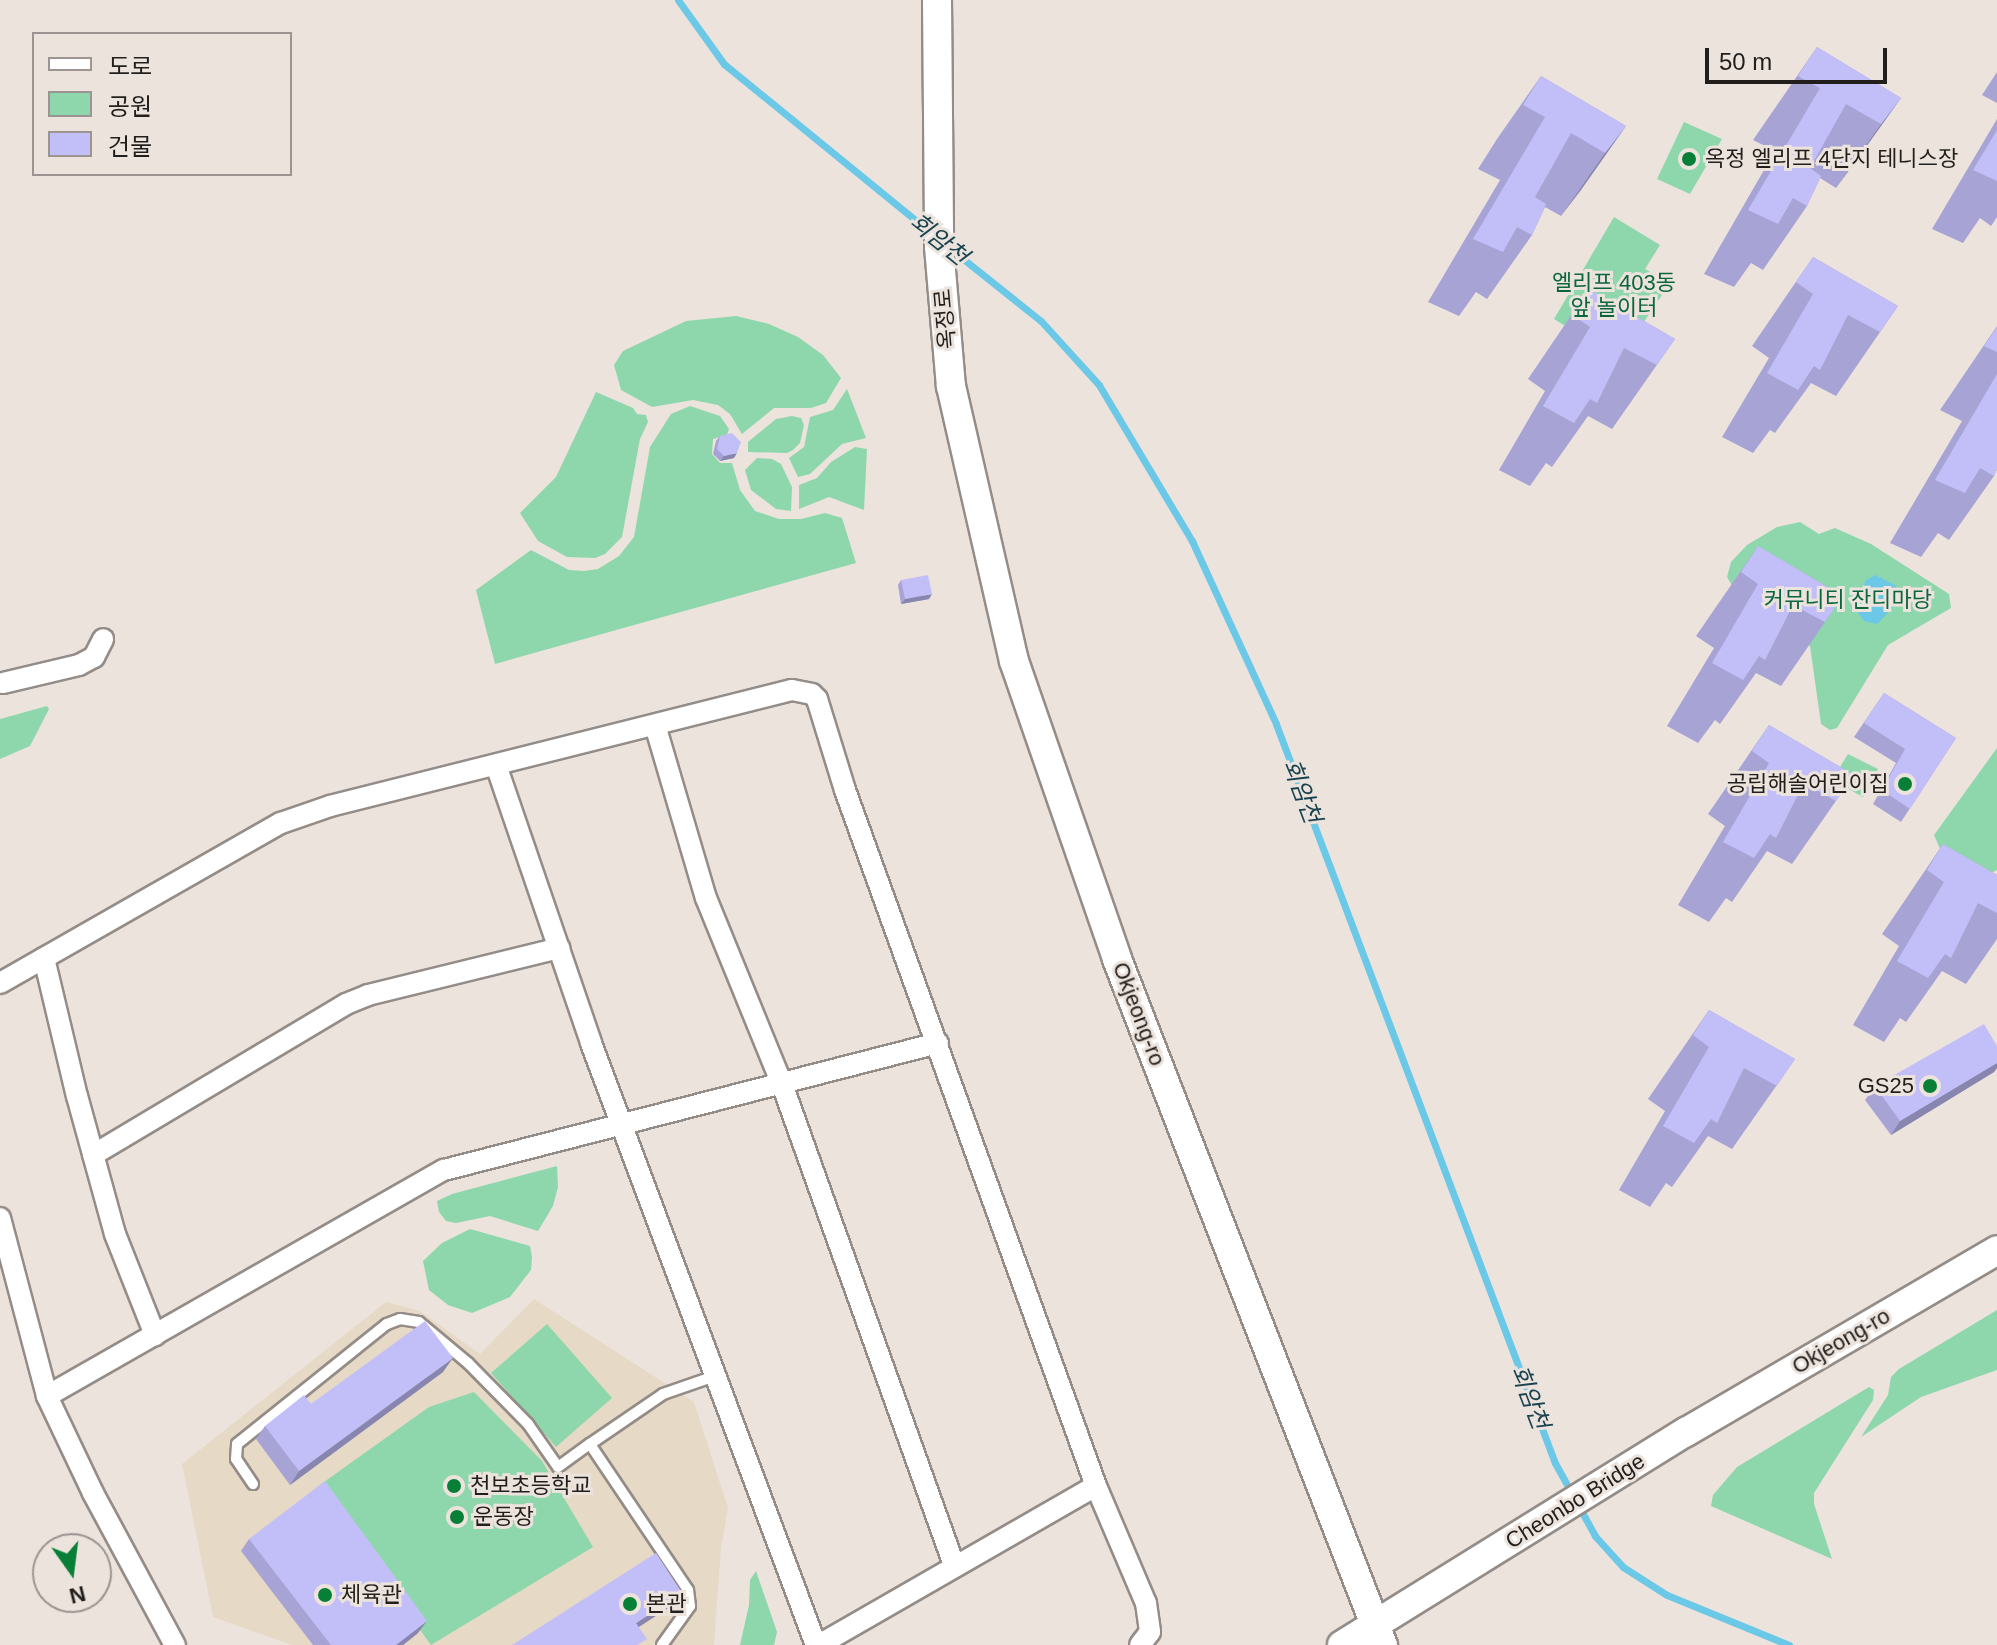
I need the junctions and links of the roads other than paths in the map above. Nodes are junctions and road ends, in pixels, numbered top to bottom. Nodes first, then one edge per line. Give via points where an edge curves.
1 (937, 0) edge
2 (951, 386) joint
3 (103, 639) dead end
4 (1, 683) edge
5 (655, 725) junction
6 (496, 765) junction
7 (559, 948) junction
8 (44, 958) junction
9 (0, 983) edge
10 (938, 1043) junction
11 (782, 1084) junction
12 (622, 1126) junction
13 (93, 1155) junction
14 (0, 1218) edge
15 (1997, 1250) edge
16 (155, 1335) junction
17 (715, 1376) junction
18 (47, 1396) junction
19 (1686, 1432) joint
20 (590, 1444) junction
21 (253, 1484) dead end
22 (1096, 1486) junction
23 (954, 1565) junction
24 (1379, 1635) edge
25 (175, 1645) edge
26 (662, 1645) edge
27 (817, 1645) edge
28 (1140, 1645) edge
29 (1342, 1645) edge

1 - 2 main road, 옥정로 via 939,247
2 - 24 main road, Okjeong-ro via 1014,661 1117,959
3 - 4 street via 94,657 79,665
5 - 6 street
5 - 10 street via 792,690 817,699
5 - 11 street via 706,898
6 - 7 street
6 - 8 street via 281,823
7 - 12 street
7 - 13 street via 346,1004
8 - 9 street
8 - 13 street
10 - 11 street
10 - 22 street
11 - 12 street
11 - 23 street
12 - 16 street via 444,1170
12 - 17 street
13 - 16 street via 115,1234
14 - 18 street
15 - 19 main road, Okjeong-ro
16 - 18 street
17 - 20 lane via 663,1394
17 - 27 street
18 - 25 street
19 - 24 main road, Cheonbo Bridge via 1465,1569
20 - 21 lane via 558,1467 528,1424 468,1363 419,1322 400,1319 237,1444 236,1459
20 - 26 lane via 688,1590 690,1606
22 - 23 street
22 - 28 street via 1146,1603 1150,1632
23 - 27 street
24 - 29 main road

